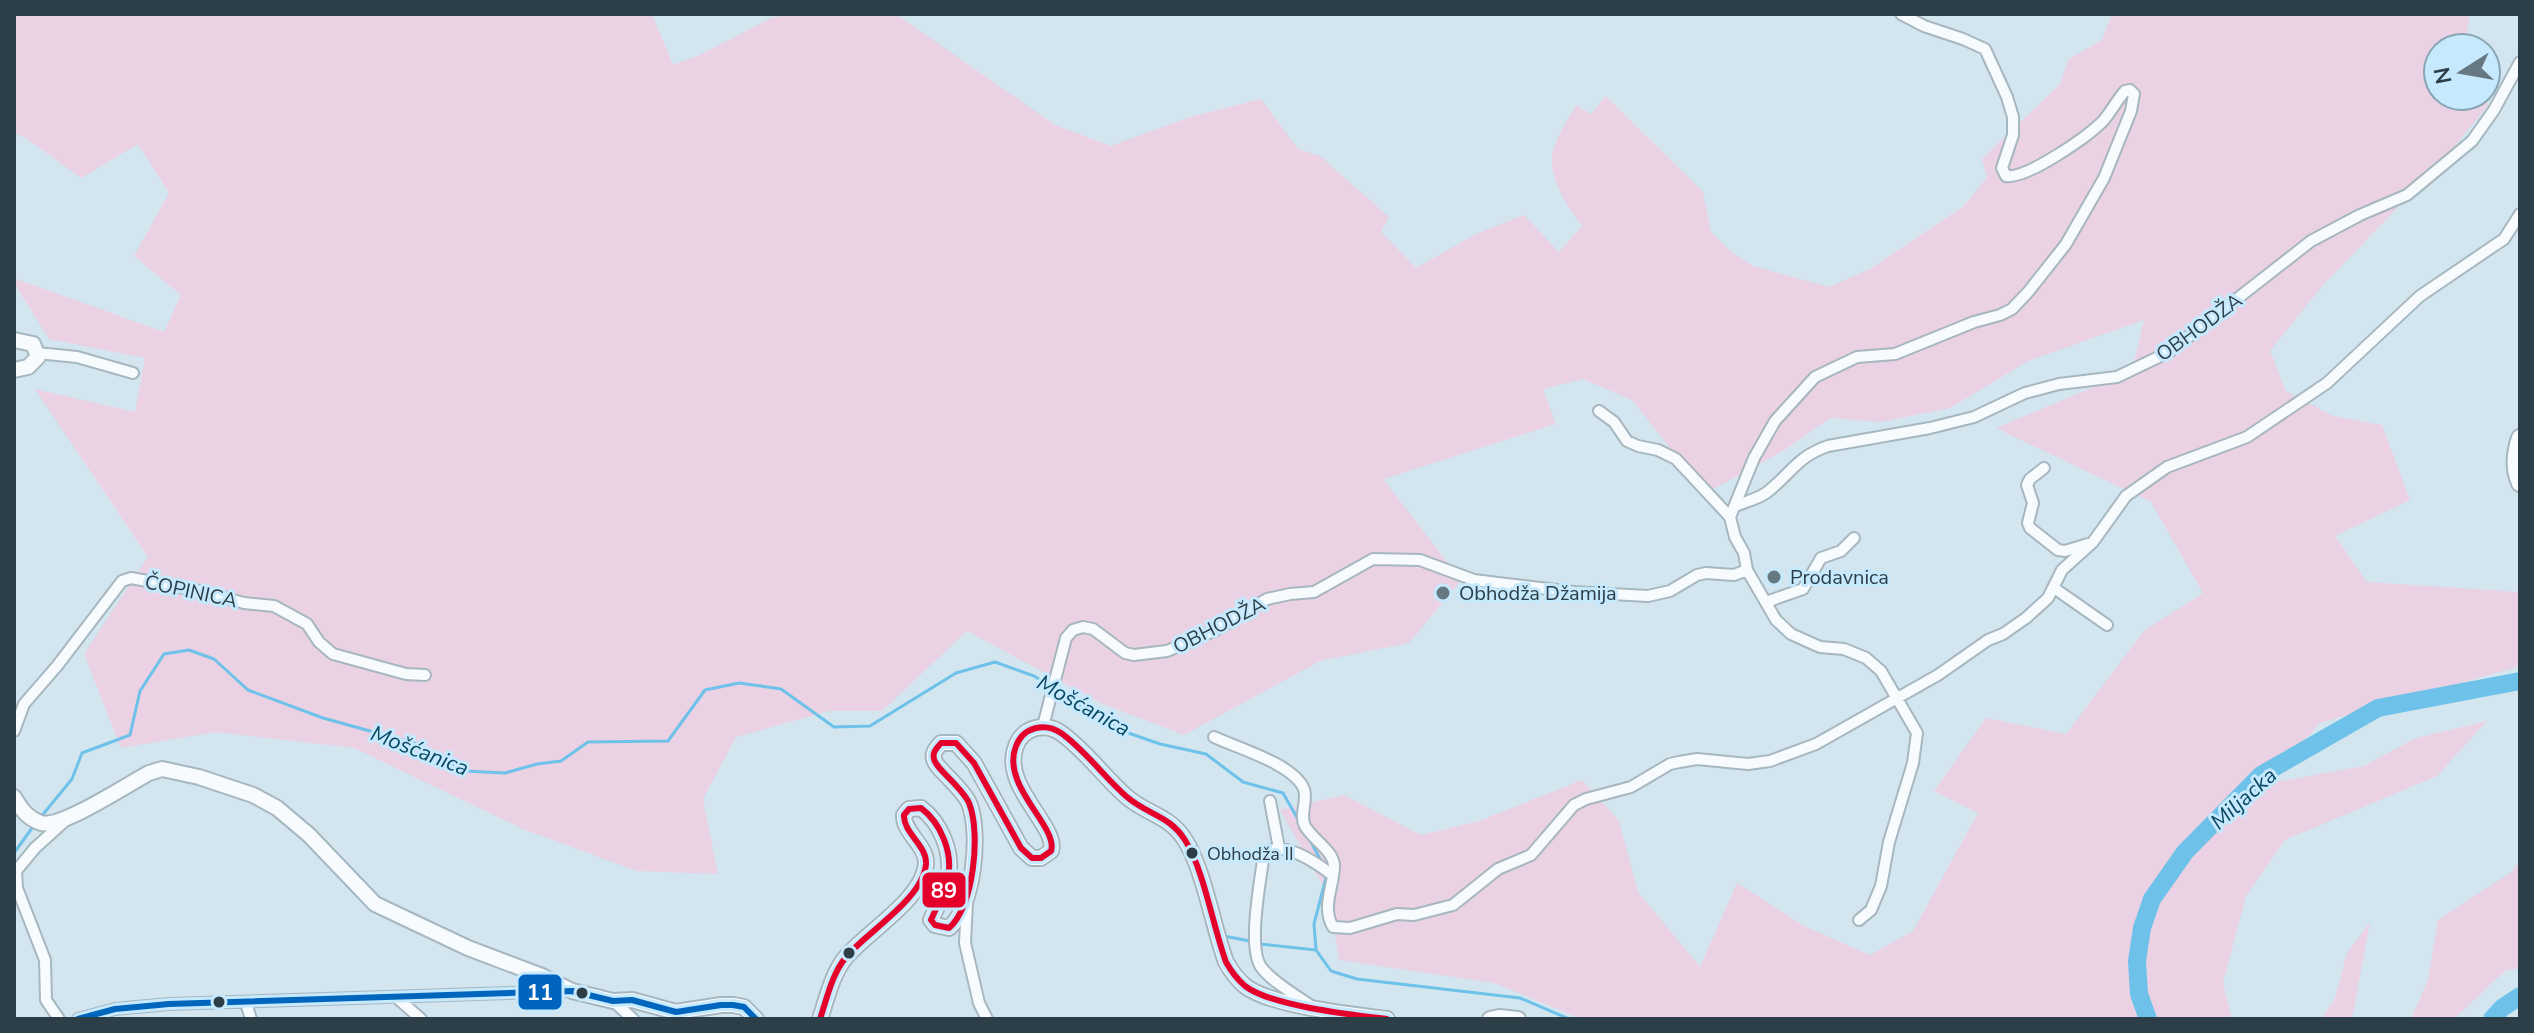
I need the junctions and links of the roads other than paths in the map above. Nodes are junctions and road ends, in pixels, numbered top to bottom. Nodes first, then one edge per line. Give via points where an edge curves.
1 (1901, 14) edge
2 (2520, 62) edge
3 (2520, 214) edge
4 (14, 340) edge
5 (37, 353) junction
6 (14, 370) edge
7 (133, 373) dead end
8 (1599, 411) dead end
9 (2520, 438) edge
10 (2044, 468) dead end
11 (2520, 483) edge
12 (1735, 506) junction
13 (1730, 517) junction
14 (1854, 538) dead end
15 (2093, 542) junction
16 (1747, 570) junction
17 (2054, 588) junction
18 (1766, 602) junction
19 (2107, 625) dead end
20 (425, 675) dead end
21 (1897, 700) junction
22 (1043, 726) junction
23 (14, 731) edge
24 (1214, 737) dead end
25 (14, 797) edge
26 (1270, 801) dead end
27 (67, 819) junction
28 (1279, 848) junction
29 (1331, 874) junction
30 (967, 902) junction
31 (1859, 920) dead end
32 (572, 991) junction
33 (396, 997) junction
34 (613, 1001) junction
35 (246, 1003) junction
36 (169, 1004) junction
37 (1313, 1007) junction
38 (1351, 1017) edge
39 (59, 1019) edge
40 (78, 1019) edge
41 (162, 1019) edge
42 (251, 1019) edge
43 (421, 1019) edge
44 (633, 1019) edge
45 (756, 1019) edge
46 (820, 1019) edge
47 (987, 1019) edge
48 (1387, 1019) edge
49 (1490, 1019) edge
50 (1518, 1019) edge

1 - 12 street via 1985,49 2013,117 2002,168 2006,176 2015,177 2062,153 2104,120 2130,90 2131,111 2104,178 2066,244 2012,309 1895,354 1857,357 1815,377 1775,421
2 - 12 street, OBHODŽA via 2472,141 2407,195 2311,241 2169,352 2117,377 2025,393 1974,417 1828,446 1801,458 1763,496
3 - 15 street via 2504,239 2420,296 2327,383 2247,437 2167,467 2126,496
4 - 5 main road via 33,344
5 - 6 main road via 35,363
5 - 7 street via 77,357
8 - 13 street via 1627,441 1676,459
9 - 11 main road via 2515,465
10 - 15 street via 2027,485 2033,503 2030,528 2058,550
12 - 13 street
13 - 16 street
14 - 18 street via 1841,551 1821,558 1803,589
15 - 17 street via 2062,570
16 - 18 street
16 - 22 street, OBHODŽA via 1697,575 1670,591 1648,596 1474,580 1420,560 1373,559 1314,592 1267,599 1167,651 1125,653 1093,629 1073,630 1066,638
17 - 19 street
17 - 21 street via 2026,618
18 - 21 street via 1791,634 1866,658 1881,671
20 - 23 street, ČOPINICA via 333,654 307,624 274,606 131,578 122,581 24,704
21 - 29 street via 1816,744 1770,761 1679,762 1631,787 1586,799 1574,805 1531,855 1498,869 1453,905 1350,928 1333,927 1328,919
21 - 31 street via 1917,733 1916,749 1881,886 1871,910
22 - 30 main road via 1030,729 1014,749 1019,785 1052,839 1051,851 1041,858 1032,858 1021,848 974,763 956,743 941,743 934,751 936,763 969,804 973,821
22 - 37 main road via 1061,733 1130,799 1174,825 1187,843 1235,976 1259,994
24 - 29 street via 1292,773 1304,790 1304,823 1331,857
25 - 27 main road via 25,815 43,824
26 - 28 street
27 - 32 main road via 162,769 253,795 309,835 375,904
27 - 39 street via 16,871 17,888 45,960 46,1000
28 - 29 street
28 - 37 street via 1264,853 1255,951 1261,967
30 - 46 main road via 949,928 931,920 949,875 948,850 930,814 909,809 903,821 926,861 920,882 844,959
30 - 47 street via 965,943
32 - 33 street
32 - 34 main road
33 - 35 street
33 - 43 street
34 - 44 street
34 - 45 main road via 632,1000 676,1012 733,1005 744,1007
35 - 36 street
35 - 42 street
36 - 40 street
36 - 41 street
37 - 38 main road
38 - 48 main road
49 - 50 main road

